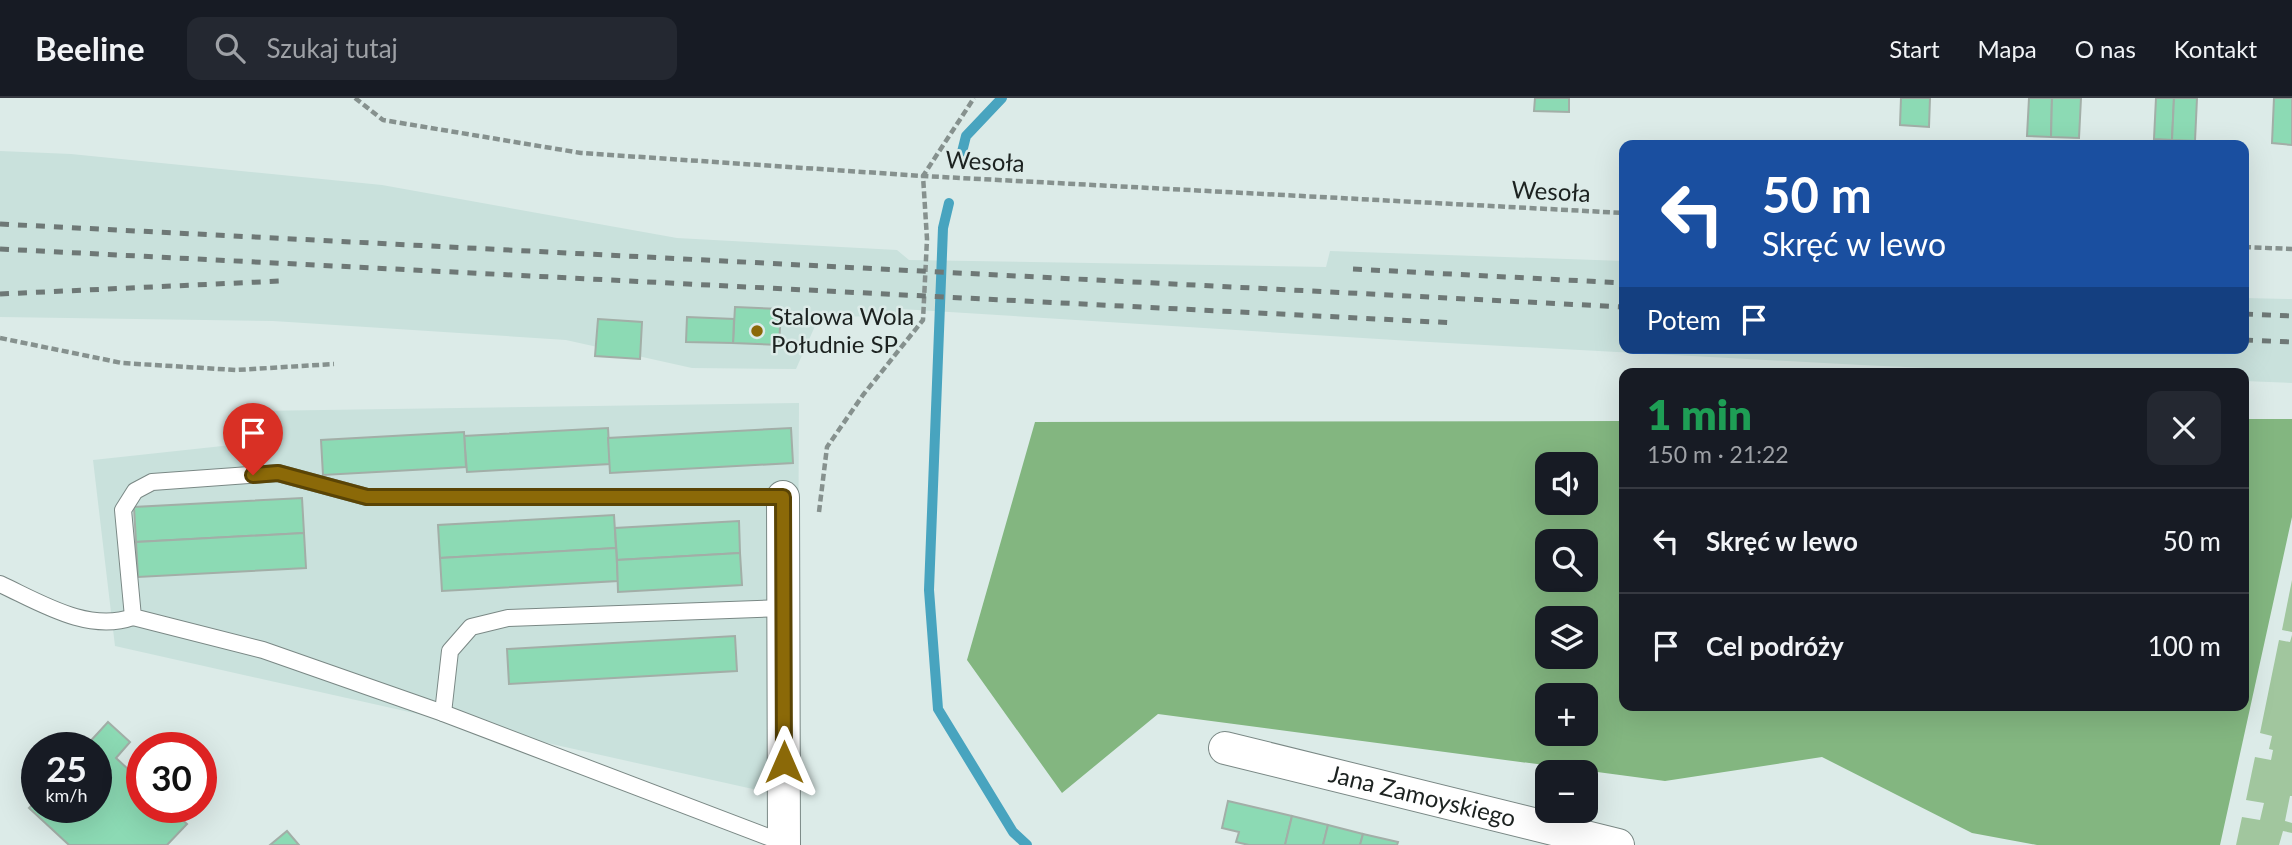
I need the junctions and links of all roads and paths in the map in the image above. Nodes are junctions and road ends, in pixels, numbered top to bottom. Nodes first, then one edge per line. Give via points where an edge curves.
1 (355, 98) edge
2 (974, 98) edge
3 (923, 176) junction
4 (1619, 214) edge
5 (2249, 247) edge
6 (2292, 249) edge
7 (0, 338) edge
8 (334, 364) dead end
9 (783, 497) joint
10 (818, 522) dead end
11 (0, 584) edge
12 (784, 608) junction
13 (133, 617) junction
14 (443, 713) junction
15 (1224, 748) dead end
16 (784, 844) edge
17 (1618, 845) edge

1 - 3 path, Wesoła via 383,120 581,153
2 - 3 path
3 - 4 path, Wesoła
3 - 10 path via 927,239 923,320 827,447
5 - 6 path
7 - 8 path via 122,363 236,370
9 - 12 street
9 - 13 lane via 367,497 278,473 152,482 135,491 122,510
11 - 13 lane via 66,615 115,623
12 - 14 lane via 508,618 471,627 450,651
12 - 16 street
13 - 14 lane via 263,650
14 - 16 lane
15 - 17 street, Jana Zamoyskiego

